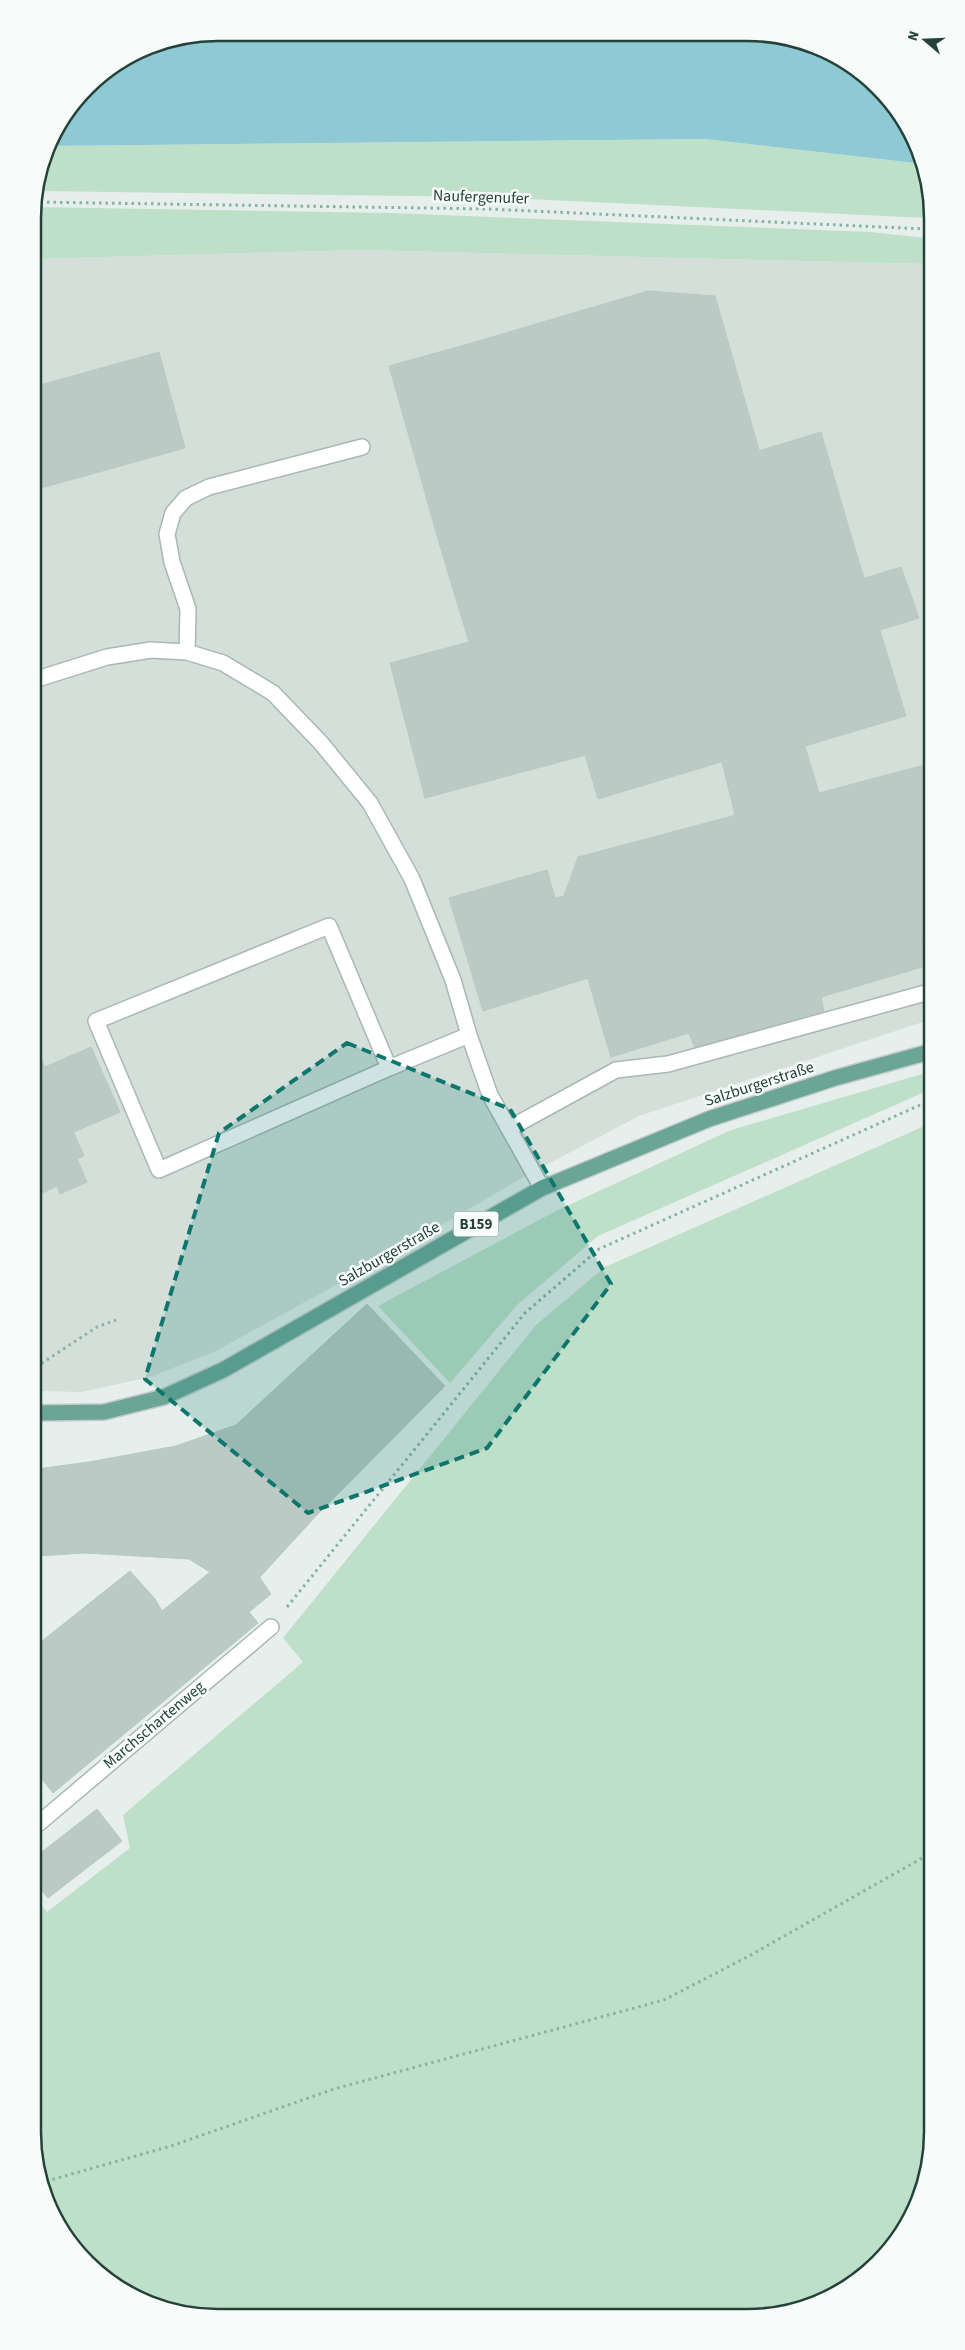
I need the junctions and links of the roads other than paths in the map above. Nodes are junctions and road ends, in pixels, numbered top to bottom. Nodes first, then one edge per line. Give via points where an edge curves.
1 (362, 447) dead end
2 (187, 652) junction
3 (41, 678) edge
4 (924, 993) edge
5 (469, 1035) junction
6 (924, 1053) edge
7 (389, 1068) junction
8 (510, 1128) junction
9 (542, 1188) junction
10 (41, 1413) edge
11 (271, 1627) road end
12 (41, 1821) edge

1 - 2 street via 209,487 186,498 173,513 167,534 172,562 188,609
2 - 3 street via 151,650 107,657
2 - 5 street via 223,663 273,693 321,743 370,804 412,879 453,980
4 - 8 street via 668,1064 616,1070
5 - 7 street
5 - 8 street via 490,1095
6 - 9 main road, Salzburgerstraße / B159 via 709,1119
7 - 7 street via 328,926 96,1021 159,1170
8 - 9 street
9 - 10 main road, Salzburgerstraße / B159 via 224,1370 164,1397 104,1412
11 - 12 street, Marchschartenweg

